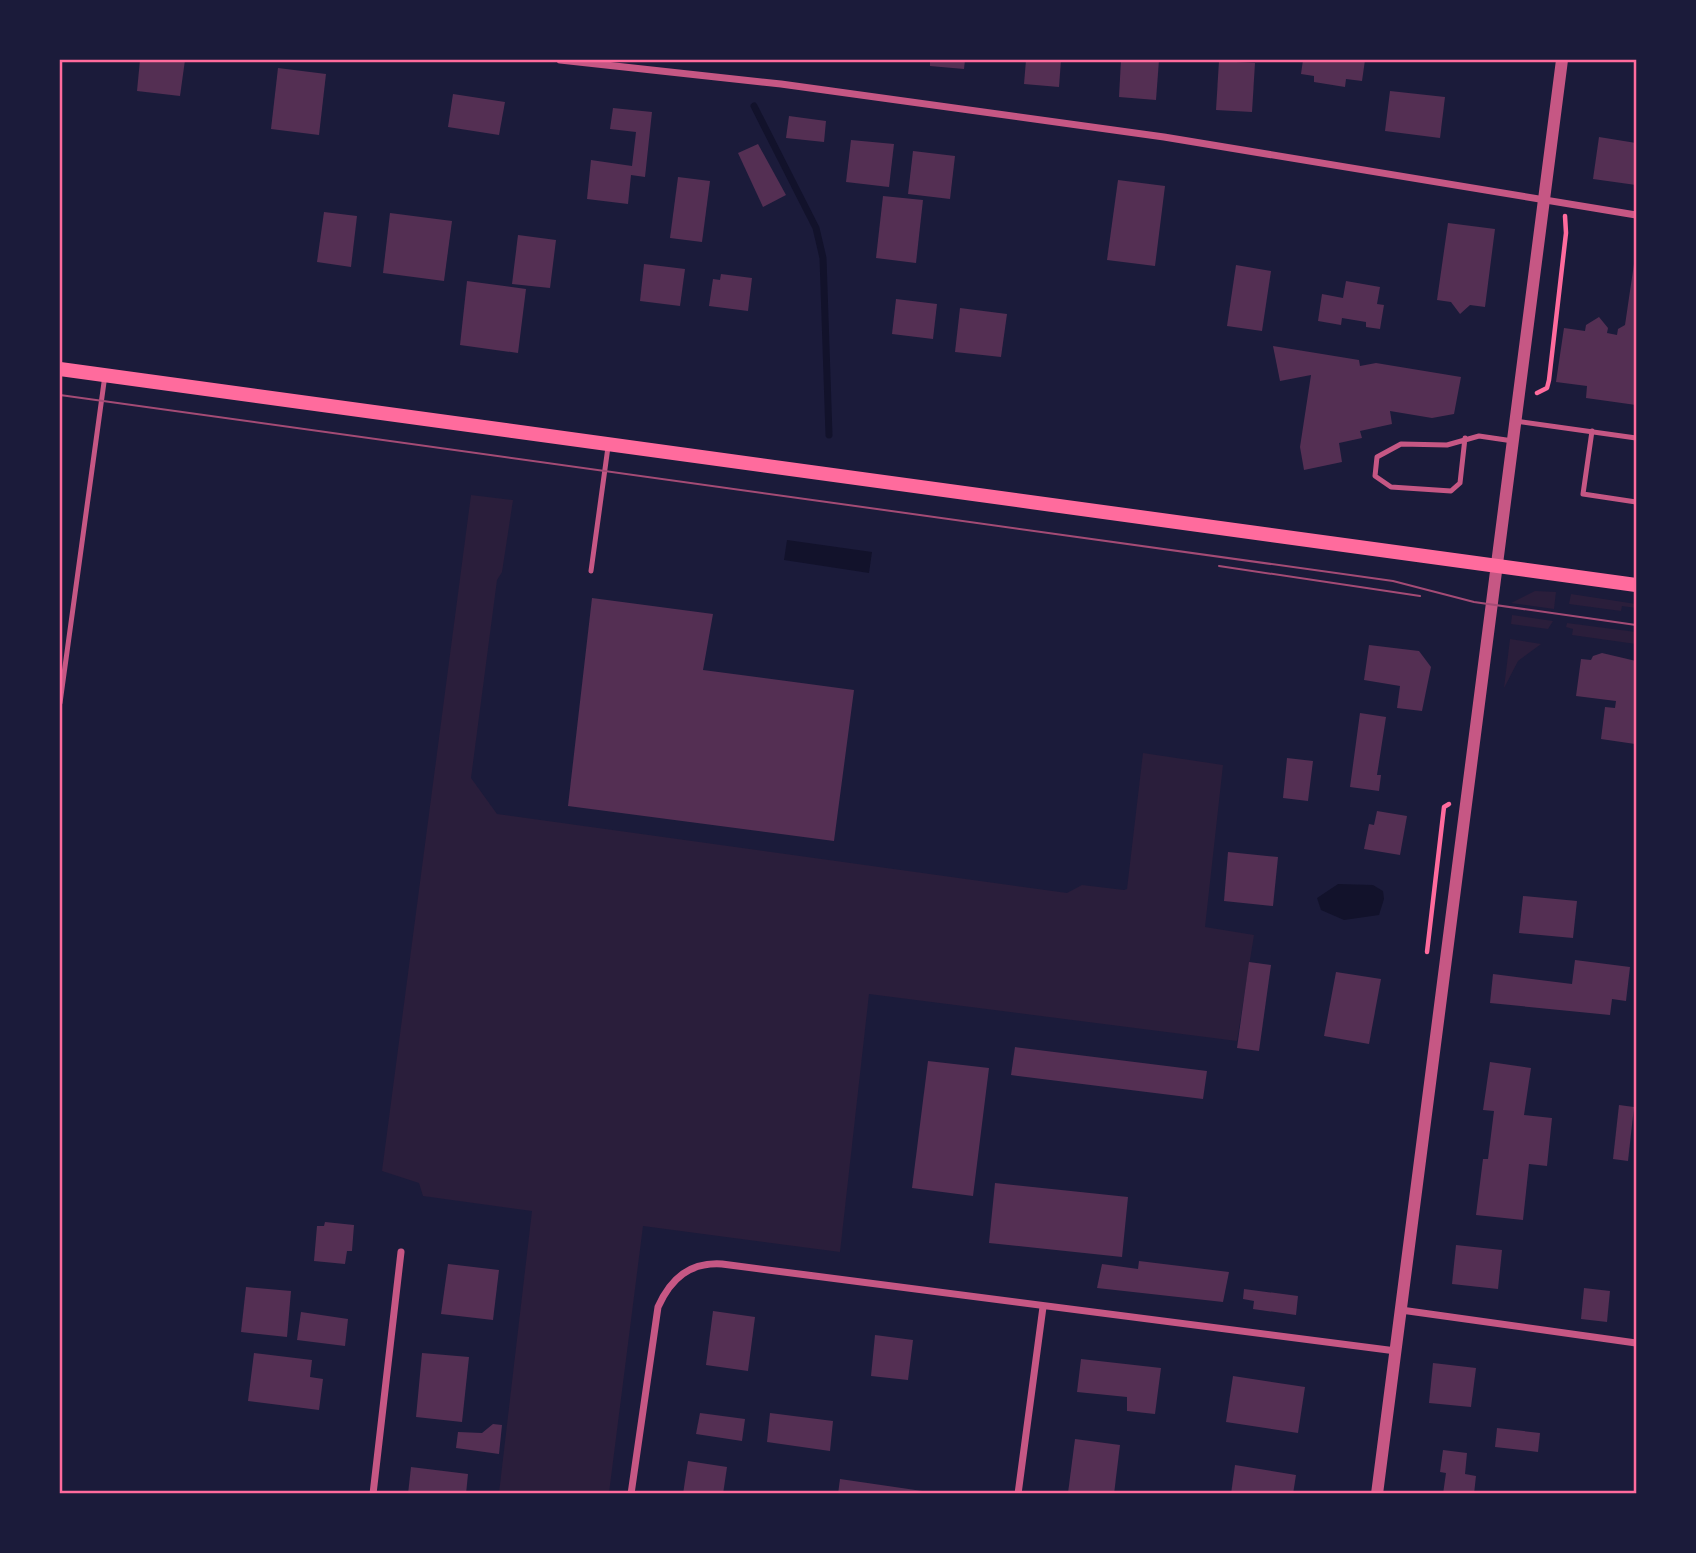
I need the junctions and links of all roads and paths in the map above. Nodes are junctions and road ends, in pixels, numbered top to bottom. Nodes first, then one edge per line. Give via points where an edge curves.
1 (560, 60) edge
2 (1562, 60) edge
3 (1544, 200) junction
4 (1564, 204) junction
5 (1636, 215) edge
6 (60, 369) edge
7 (105, 375) junction
8 (1518, 402) junction
9 (1515, 421) junction
10 (1591, 431) junction
11 (1465, 438) junction
12 (1636, 438) edge
13 (1513, 441) junction
14 (609, 444) junction
15 (1636, 502) edge
16 (1497, 566) junction
17 (591, 571) dead end
18 (1636, 585) edge
19 (60, 703) edge
20 (401, 1252) dead end
21 (1044, 1307) junction
22 (1401, 1310) junction
23 (1636, 1343) edge
24 (1396, 1351) junction
25 (373, 1493) edge
26 (631, 1493) edge
27 (1018, 1493) edge
28 (1377, 1493) edge

1 - 3 street via 781,84 1164,137
2 - 3 street
3 - 4 street
3 - 8 street
4 - 5 street
4 - 8 path via 1566,233 1549,380 1547,388
6 - 7 main road
7 - 14 main road
7 - 19 lane
8 - 9 street
9 - 10 lane
9 - 13 street
10 - 12 lane
10 - 15 lane via 1583,494
11 - 11 lane via 1447,445 1401,444 1377,457 1375,476 1391,487 1451,491 1460,483
11 - 13 lane
13 - 16 street
14 - 16 main road
14 - 17 lane
16 - 18 main road
16 - 22 street
20 - 25 street
21 - 24 street
21 - 26 street via 722,1264 698,1265 683,1272 658,1307
21 - 27 street
22 - 23 street
22 - 24 street
24 - 28 street

